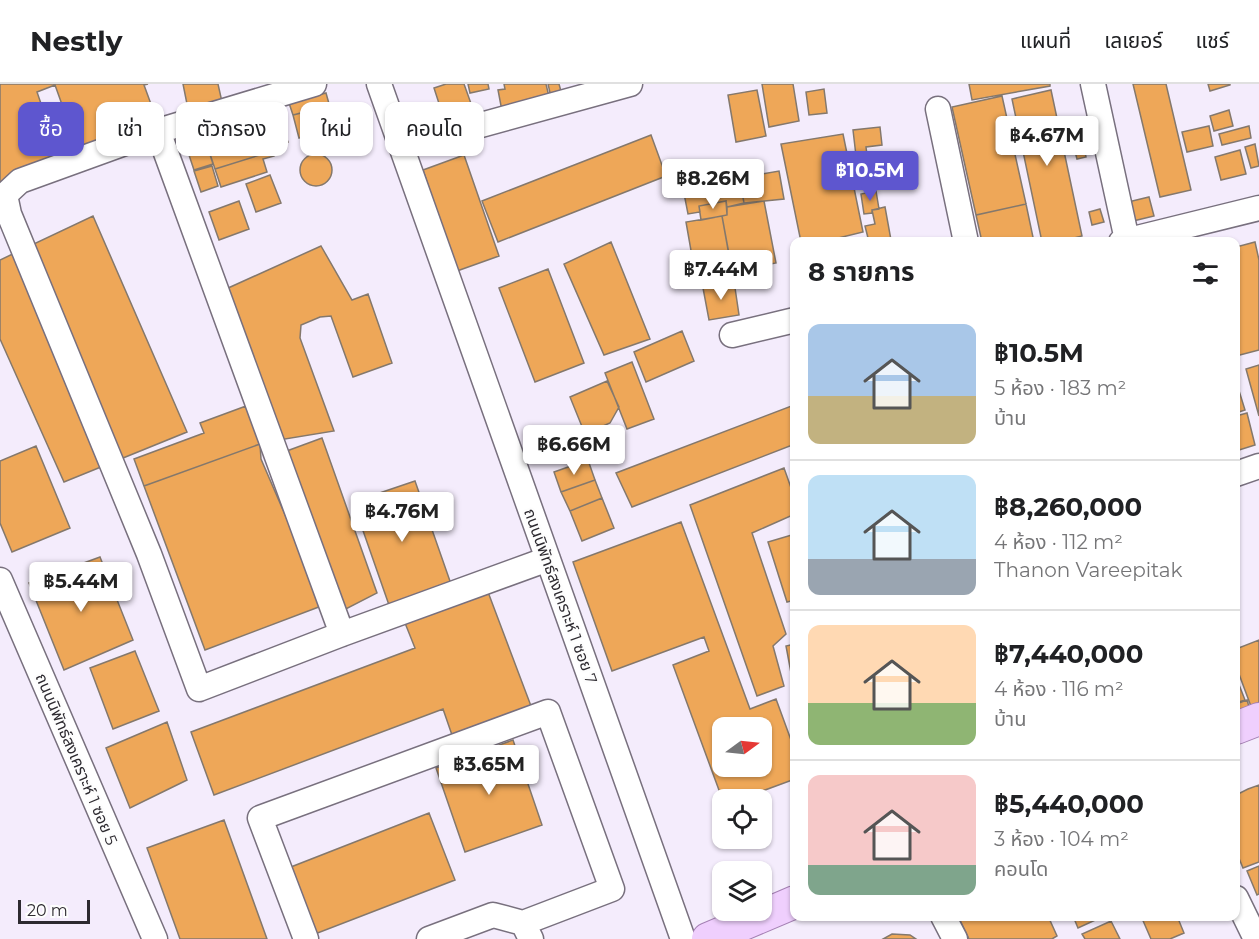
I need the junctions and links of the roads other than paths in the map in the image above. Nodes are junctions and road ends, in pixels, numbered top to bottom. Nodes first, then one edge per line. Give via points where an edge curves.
1 (314, 84) edge
2 (379, 84) edge
3 (630, 84) edge
4 (1093, 84) edge
5 (385, 102) edge
6 (938, 109) dead end
7 (484, 124) edge
8 (164, 129) edge
9 (164, 147) edge
10 (96, 153) edge
11 (403, 156) edge
12 (1259, 208) edge
13 (965, 237) edge
14 (1123, 237) edge
15 (1140, 237) edge
16 (790, 321) edge
17 (732, 335) dead end
18 (1259, 466) edge
19 (1240, 473) edge
20 (548, 560) junction
21 (0, 580) edge
22 (9, 625) edge
23 (342, 634) junction
24 (1259, 719) edge
25 (1240, 726) edge
26 (790, 904) edge
27 (1240, 905) edge
28 (946, 921) edge
29 (527, 931) edge
30 (155, 939) edge
31 (306, 939) edge
32 (429, 939) edge
33 (683, 939) edge
34 (708, 939) edge
35 (955, 939) edge
36 (1257, 939) edge

1 - 8 street
2 - 5 street, ถนนนิพัทธ์สงเคราะห์ 1 ซอย 7
3 - 7 street
4 - 14 street
6 - 13 street
9 - 23 street
10 - 23 street via 20,181 5,195 9,214 149,554 199,689
11 - 20 street, ถนนนิพัทธ์สงเคราะห์ 1 ซอย 7
12 - 15 street
16 - 17 street
18 - 19 street
20 - 23 street
20 - 33 street, ถนนนิพัทธ์สงเคราะห์ 1 ซอย 7
21 - 22 street, ถนนนิพัทธ์สงเคราะห์ 1 ซอย 5
22 - 30 street, ถนนนิพัทธ์สงเคราะห์ 1 ซอย 5
24 - 25 main road
26 - 34 main road
27 - 36 street
28 - 35 street
29 - 31 street via 612,889 548,712 260,818
29 - 32 street via 494,915

